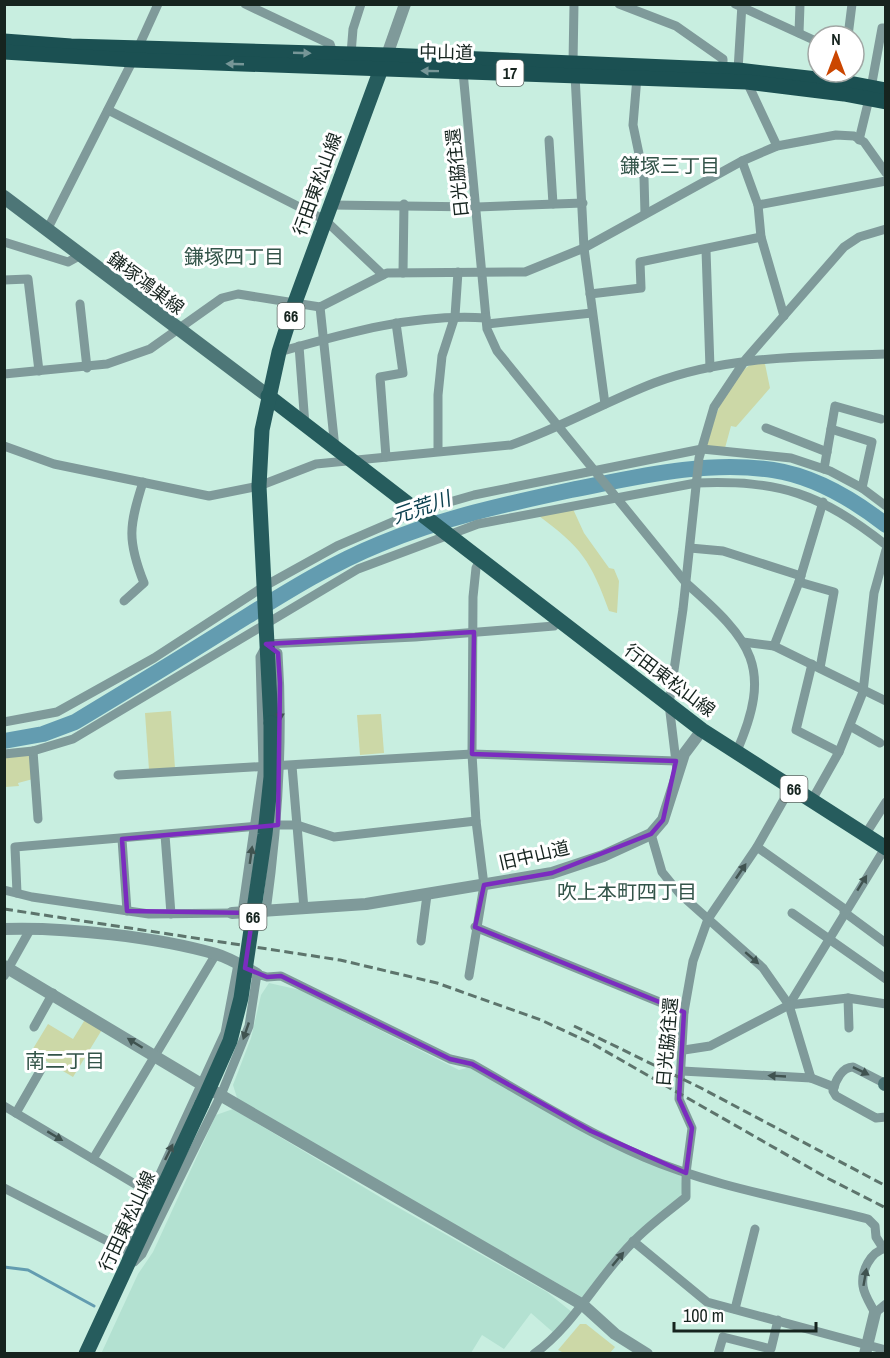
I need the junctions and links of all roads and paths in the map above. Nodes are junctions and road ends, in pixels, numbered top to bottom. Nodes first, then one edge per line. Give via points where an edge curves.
1 (158, 4) edge
2 (245, 4) edge
3 (361, 4) edge
4 (405, 4) edge
5 (574, 4) edge
6 (620, 4) edge
7 (800, 4) edge
8 (852, 4) edge
9 (739, 6) edge
10 (850, 24) edge
11 (885, 28) edge
12 (799, 33) junction
13 (806, 36) edge
14 (4, 41) edge
15 (4, 52) edge
16 (333, 53) junction
17 (136, 54) junction
18 (351, 54) junction
19 (387, 55) junction
20 (574, 69) junction
21 (380, 70) junction
22 (463, 72) junction
23 (736, 74) junction
24 (806, 76) edge
25 (638, 77) junction
26 (858, 84) edge
27 (875, 92) edge
28 (885, 102) edge
29 (108, 110) junction
30 (549, 140) dead end
31 (860, 140) junction
32 (777, 146) junction
33 (742, 161) junction
34 (885, 173) edge
35 (885, 181) edge
36 (4, 197) edge
37 (583, 203) junction
38 (404, 204) junction
39 (553, 204) junction
40 (331, 205) junction
41 (758, 205) junction
42 (477, 207) junction
43 (645, 214) junction
44 (325, 220) junction
45 (885, 229) edge
46 (47, 230) junction
47 (761, 237) junction
48 (4, 242) edge
49 (584, 248) junction
50 (706, 250) junction
51 (80, 256) junction
52 (458, 272) junction
53 (483, 272) junction
54 (403, 273) junction
55 (383, 275) junction
56 (4, 280) edge
57 (590, 294) junction
58 (80, 304) dead end
59 (294, 305) junction
60 (320, 307) junction
61 (592, 313) junction
62 (455, 316) junction
63 (784, 316) junction
64 (486, 321) junction
65 (396, 323) junction
66 (179, 330) junction
67 (324, 341) junction
68 (299, 346) junction
69 (279, 352) junction
70 (885, 354) edge
71 (746, 359) junction
72 (87, 368) junction
73 (710, 368) junction
74 (39, 371) junction
75 (4, 374) edge
76 (268, 396) junction
77 (604, 404) junction
78 (881, 419) dead end
79 (305, 426) junction
80 (560, 426) junction
81 (766, 428) dead end
82 (831, 429) junction
83 (4, 446) edge
84 (335, 449) junction
85 (438, 450) junction
86 (827, 452) junction
87 (700, 454) junction
88 (386, 457) junction
89 (349, 460) junction
90 (824, 469) junction
91 (597, 472) junction
92 (697, 480) junction
93 (143, 482) junction
94 (259, 486) junction
95 (862, 488) junction
96 (617, 496) junction
97 (823, 502) junction
98 (885, 506) edge
99 (422, 514) junction
100 (445, 532) junction
101 (885, 545) edge
102 (690, 548) junction
103 (885, 550) edge
104 (480, 560) junction
105 (800, 579) junction
106 (686, 583) junction
107 (263, 588) junction
108 (124, 601) dead end
109 (559, 620) junction
110 (265, 624) junction
111 (474, 632) junction
112 (743, 642) junction
113 (266, 645) junction
114 (774, 646) junction
115 (816, 666) junction
116 (863, 692) junction
117 (885, 701) edge
118 (669, 704) junction
119 (4, 722) edge
120 (850, 726) junction
121 (702, 729) junction
122 (880, 743) dead end
123 (33, 751) junction
124 (839, 752) junction
125 (736, 753) junction
126 (4, 754) edge
127 (472, 754) junction
128 (281, 765) junction
129 (263, 766) junction
130 (292, 766) junction
131 (677, 766) junction
132 (118, 775) dead end
133 (791, 787) junction
134 (812, 800) junction
135 (885, 802) edge
136 (38, 819) dead end
137 (476, 821) junction
138 (278, 825) junction
139 (297, 825) junction
140 (255, 827) junction
141 (651, 834) junction
142 (165, 835) junction
143 (865, 835) junction
144 (122, 839) junction
145 (758, 846) junction
146 (885, 848) edge
147 (484, 885) junction
148 (4, 890) edge
149 (17, 893) junction
150 (427, 895) junction
151 (304, 909) junction
152 (127, 911) junction
153 (845, 911) junction
154 (266, 912) junction
155 (237, 913) junction
156 (792, 913) dead end
157 (171, 914) junction
158 (708, 919) junction
159 (475, 927) junction
160 (31, 928) junction
161 (4, 929) edge
162 (828, 938) junction
163 (421, 941) dead end
164 (885, 943) edge
165 (216, 954) junction
166 (238, 964) junction
167 (6, 970) edge
168 (257, 974) junction
169 (469, 976) dead end
170 (885, 979) edge
171 (53, 993) junction
172 (848, 998) junction
173 (885, 1004) edge
174 (789, 1005) junction
175 (684, 1012) junction
176 (34, 1027) dead end
177 (849, 1028) dead end
178 (684, 1050) junction
179 (154, 1055) junction
180 (43, 1066) dead end
181 (682, 1071) junction
182 (811, 1078) junction
183 (885, 1084) edge
184 (202, 1085) junction
185 (834, 1087) junction
186 (221, 1095) junction
187 (4, 1106) edge
188 (16, 1113) junction
189 (885, 1117) edge
190 (93, 1159) junction
191 (686, 1173) junction
192 (4, 1188) edge
193 (150, 1193) junction
194 (755, 1229) dead end
195 (633, 1241) junction
196 (884, 1248) edge
197 (127, 1257) junction
198 (885, 1304) edge
199 (583, 1305) junction
200 (735, 1309) junction
201 (875, 1313) junction
202 (778, 1320) junction
203 (867, 1349) edge
204 (885, 1350) edge
205 (86, 1353) edge
206 (534, 1353) edge
207 (647, 1353) edge
208 (718, 1353) edge

1 - 17 street
2 - 16 street via 330,44
3 - 18 street
4 - 19 street
5 - 20 street
6 - 23 street via 676,26 723,59
7 - 12 street
8 - 10 street
9 - 12 street
9 - 23 street
11 - 27 street
12 - 13 street
14 - 17 highway, 中山道 / 17
15 - 17 highway, 中山道 / 17
17 -> 16 highway, 中山道 / 17
16 - 18 highway, 中山道 / 17
21 -> 17 highway, 中山道 / 17
17 - 29 street
18 - 19 highway, 中山道 / 17
19 - 20 highway, 中山道 / 17
19 - 21 main road, 行田東松山線 / 66
20 - 22 highway, 中山道 / 17
20 - 23 highway, 中山道 / 17
20 - 25 highway, 中山道 / 17
20 - 37 street
22 -> 21 highway, 中山道 / 17
21 - 40 main road, 行田東松山線 / 66
22 - 42 street, 日光脇往還
23 - 24 highway, 中山道 / 17
23 - 25 highway, 中山道 / 17
23 - 27 highway, 中山道 / 17
23 - 32 street
25 - 43 street via 633,125 644,178
26 - 27 highway, 中山道 / 17
27 - 28 highway, 中山道 / 17
27 - 31 street
29 - 44 street
29 - 46 street
30 - 39 street
31 - 32 street via 836,135
31 - 34 street
32 - 33 street
33 - 41 street
33 - 43 street
35 - 41 street
36 - 46 main road, 鎌塚鴻巣線
37 - 39 street
37 - 49 street
38 - 40 street
38 - 42 street
38 - 54 street
39 - 42 street
40 - 44 main road, 行田東松山線 / 66
41 - 47 street
42 - 53 street, 日光脇往還
43 - 49 street
44 - 55 street
44 - 59 main road, 行田東松山線 / 66
45 - 63 street via 859,237 844,247
46 - 51 main road, 鎌塚鴻巣線
47 - 50 street
47 - 63 street
48 - 51 street via 68,262
49 - 53 street via 525,272
49 - 57 street
50 - 57 street via 640,262 641,288
50 - 73 street
51 - 66 main road, 鎌塚鴻巣線
52 - 53 street
52 - 54 street
52 - 62 street
53 - 64 street, 日光脇往還
54 - 55 street
55 - 60 street
56 - 74 street via 28,279
57 - 61 street
58 - 72 street
59 - 60 street
59 - 66 street via 238,294 222,298
59 - 69 main road, 行田東松山線 / 66
60 - 67 street
61 - 64 street
61 - 77 street
62 - 64 street
62 - 65 street
62 - 85 street via 442,356
63 - 71 street
64 - 80 street, 日光脇往還 via 497,351
65 - 67 street
65 - 88 street via 403,373 380,377
66 - 72 street via 150,349
66 - 76 main road, 鎌塚鴻巣線
67 - 68 street
67 - 84 street
68 - 69 street
68 - 79 street
69 - 76 main road, 行田東松山線 / 66
70 - 71 street
71 - 73 street
71 - 87 street via 714,407
72 - 74 street
73 - 77 street via 656,382
74 - 75 street
76 - 79 main road, 66
76 - 94 main road, 行田東松山線 / 66
77 - 80 street
78 - 82 street via 835,406
79 - 84 main road, 66
80 - 85 street via 511,445
80 - 91 street, 日光脇往還
81 - 86 street
82 - 86 street
82 - 95 street via 872,442
83 - 93 street via 54,464
84 - 89 main road, 66
85 - 88 street
86 - 90 street
87 - 90 street via 768,454
87 - 91 street
87 - 92 street
88 - 89 street
89 - 94 street via 315,464
89 - 99 main road, 66
90 - 95 street
91 - 96 street, 日光脇往還
91 - 99 street via 474,495
92 - 96 street
92 - 97 street via 791,490
92 - 102 street
93 - 94 street via 209,496
93 - 108 street via 133,514 131,542 144,583
94 - 107 main road, 行田東松山線 / 66
95 - 98 street
96 - 100 street
96 - 106 street, 日光脇往還
97 - 101 street
97 - 105 street
99 - 100 main road, 66
99 - 107 street via 338,546
100 - 104 main road, 行田東松山線 / 66
100 - 110 street via 358,568
102 - 105 street via 723,551
102 - 106 street
103 - 116 street via 874,593
104 - 109 main road, 行田東松山線 / 66
104 - 111 street via 473,597
105 - 114 street
105 - 115 street via 834,592
106 - 112 street, 日光脇往還 via 722,614
106 - 118 street
107 - 110 main road, 66
107 - 119 street via 154,658 57,712
109 - 111 street via 554,626
109 - 118 main road, 行田東松山線 / 66
110 - 113 main road, 66
110 - 123 street via 73,739
111 - 113 street
111 - 127 street
112 - 114 street
112 - 125 street, 日光脇往還 via 755,668 757,687
113 -> 128 street via 278,653
113 - 129 street via 260,657
113 - 197 main road, 行田東松山線 / 66, bridge via 271,777 241,998 230,1041
114 - 115 street
115 - 116 street
115 - 124 street via 796,730
116 - 117 street
116 - 120 street
118 - 121 main road, 行田東松山線 / 66
118 - 131 street
120 - 122 street
120 - 124 street
121 - 125 main road, 行田東松山線 / 66
121 - 131 street
123 - 126 street
123 - 136 street
124 - 134 street
125 - 133 main road, 行田東松山線 / 66
127 - 130 street
127 - 131 street
127 - 137 street
128 - 129 street
128 - 130 street
128 - 138 street
129 - 132 street
129 - 140 street
130 - 139 street
131 - 141 street via 663,820
133 - 134 main road, 行田東松山線 / 66
133 - 145 street, 日光脇往還
134 - 143 main road, 行田東松山線 / 66
135 - 143 street
137 - 139 street via 334,837
137 - 147 street
138 - 139 street
138 - 140 street
138 - 154 street
139 - 151 street
140 - 142 street
155 -> 140 street
141 - 147 street, 旧中山道 via 552,873
141 - 158 street via 662,872
142 - 144 street
142 - 157 street
143 - 146 main road, 行田東松山線 / 66
144 - 149 street via 15,846
144 - 152 street
145 - 153 street
158 -> 145 street, 日光脇往還
153 -> 146 street
147 - 150 street, 旧中山道
147 - 159 street
148 - 149 street
149 - 152 street
150 - 151 street, 旧中山道
150 - 163 street
151 - 154 street, 旧中山道
152 - 157 street
153 - 162 street
153 - 164 street
154 - 155 street, 旧中山道
155 - 157 street
156 - 162 street
158 -> 174 street via 763,968
158 - 175 street, 日光脇往還 via 693,961
159 - 169 street
159 - 175 street
160 - 161 street
160 - 165 street via 144,940
160 - 167 street
162 - 170 street
162 - 174 street
165 - 166 street
165 - 179 street
166 - 168 street
166 - 184 street via 225,1033
167 - 171 street
168 -> 186 street via 249,1026
168 - 191 street via 281,976 450,1059 472,1064 591,1131
171 - 176 street
179 -> 171 street
172 - 173 street
172 - 174 street
172 - 177 street
174 - 178 street via 710,1046
174 - 182 street
175 - 178 street, 日光脇往還
178 - 181 street, 日光脇往還
179 - 184 street
179 - 190 street
180 - 188 street
182 -> 181 street
181 - 191 street, 日光脇往還 via 679,1100 692,1128
182 - 185 street
185 -> 183 street via 844,1069 853,1066
184 - 186 street
193 -> 184 street
185 - 189 street via 836,1096 876,1118
186 - 197 street via 142,1254 134,1262
186 - 199 street
187 - 188 street
188 -> 190 street
190 - 193 street
191 - 195 street, 日光脇往還 via 686,1197
191 - 196 street via 868,1220 875,1226 876,1237
192 - 197 street
193 - 197 street
194 - 200 street
199 -> 195 street, 日光脇往還
195 - 200 street via 707,1302
201 -> 196 street via 864,1280 869,1259
197 - 205 main road, 行田東松山線 / 66
198 - 201 street
199 - 206 street, 日光脇往還 via 550,1342
199 - 207 street via 615,1334
200 - 202 street
201 - 203 street
202 - 203 street
202 - 208 street via 771,1349 723,1337
203 - 204 street

